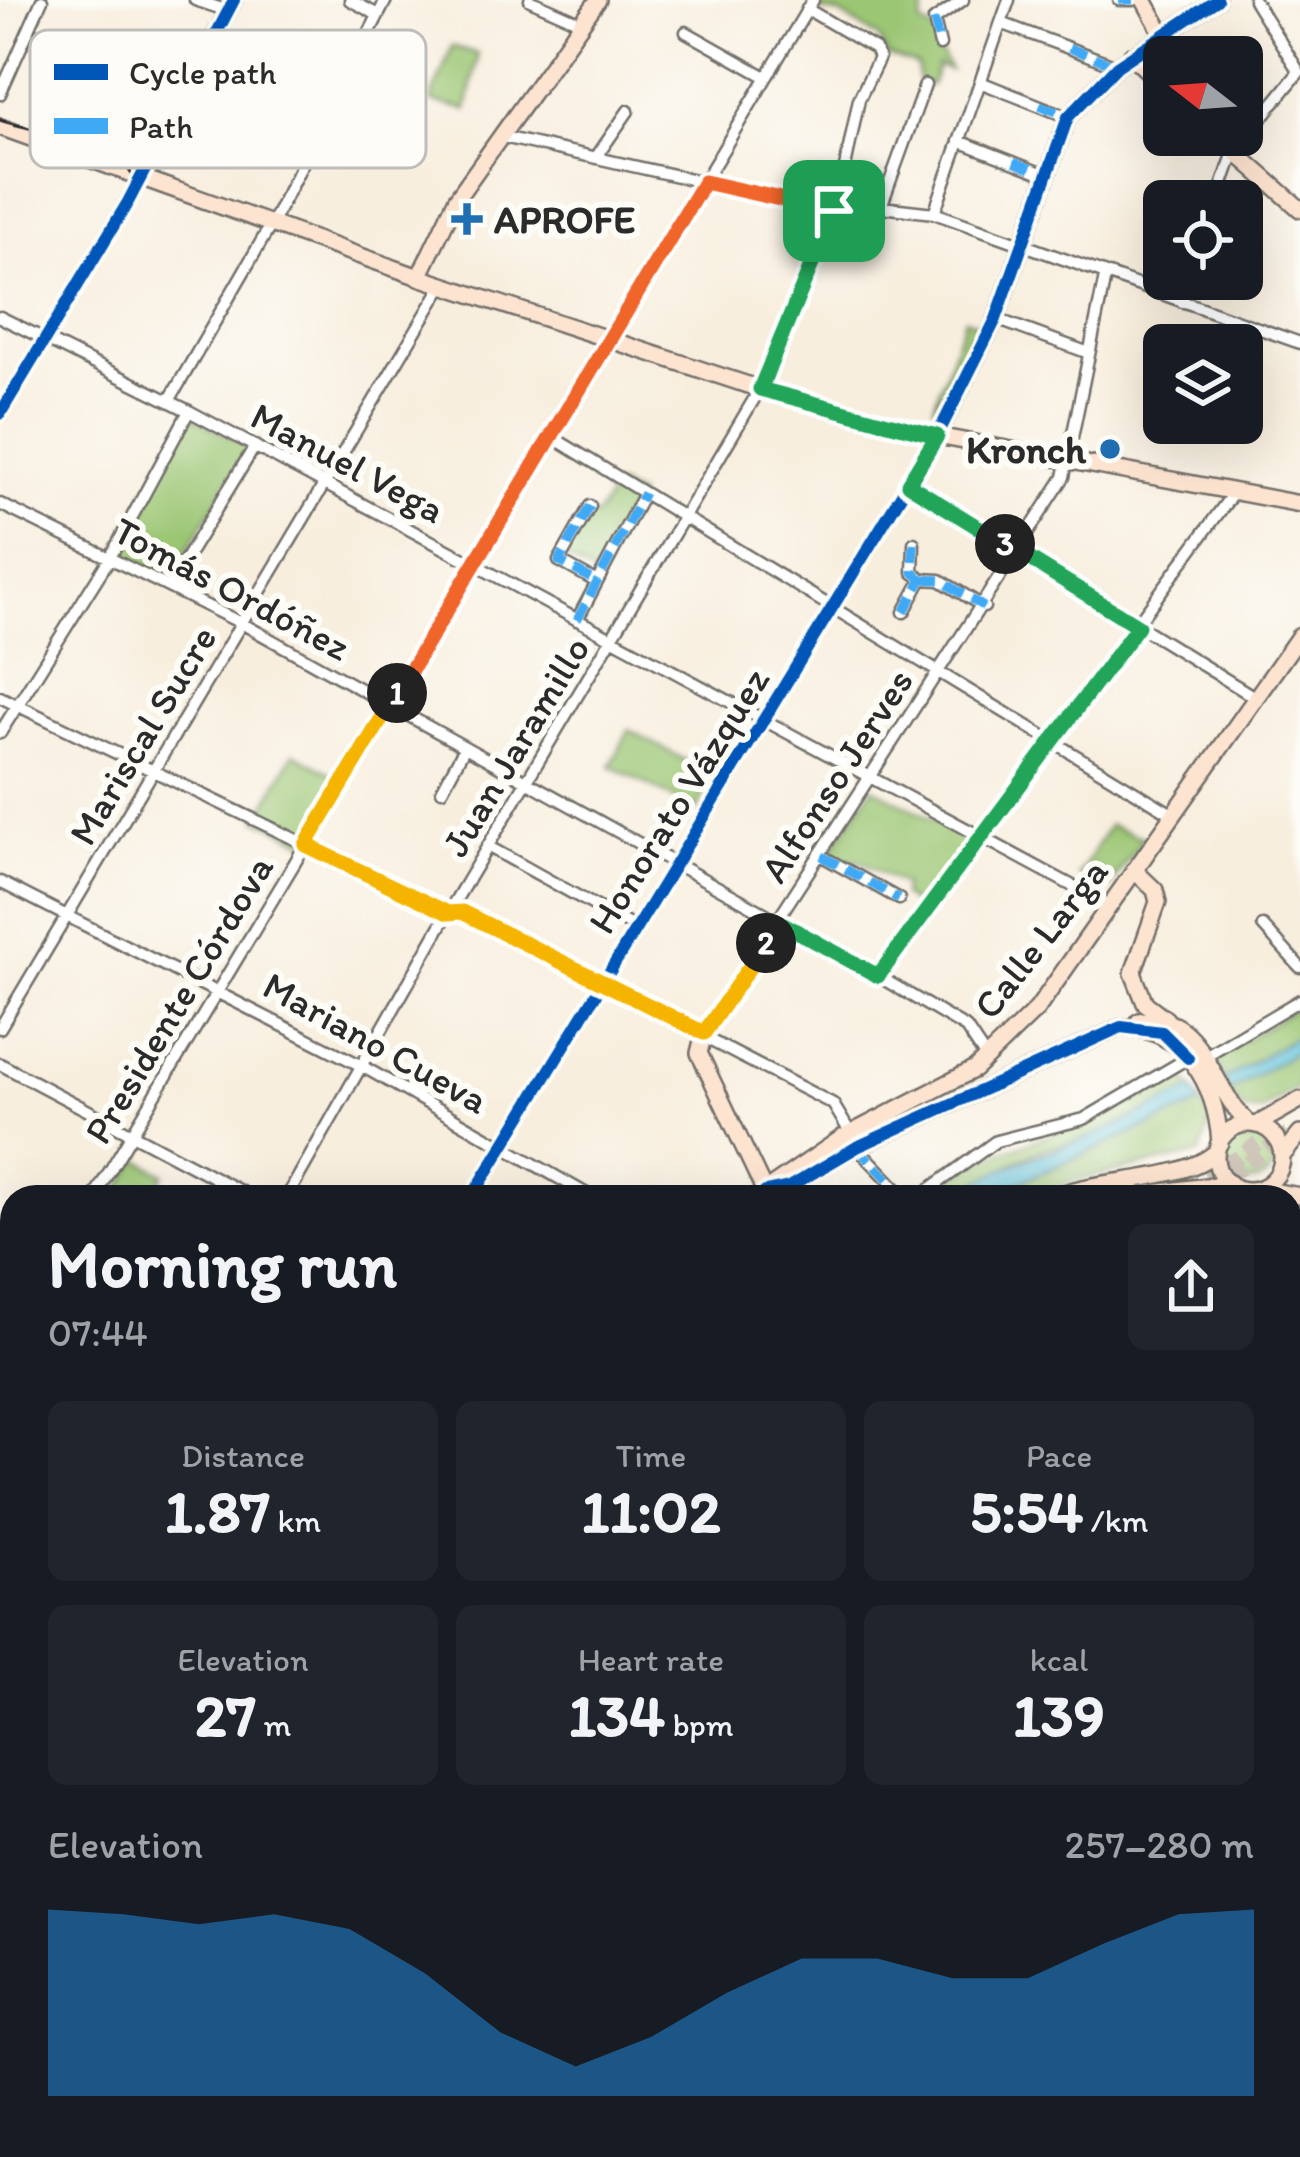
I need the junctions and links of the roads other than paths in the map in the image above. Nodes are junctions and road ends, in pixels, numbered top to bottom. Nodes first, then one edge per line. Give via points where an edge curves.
1 (42, 0) edge
2 (195, 0) edge
3 (350, 0) edge
4 (386, 0) edge
5 (530, 0) edge
6 (598, 0) edge
7 (963, 0) edge
8 (1009, 0) edge
9 (1119, 0) edge
10 (1134, 0) edge
11 (1144, 0) edge
12 (1217, 0) edge
13 (1254, 0) edge
14 (810, 5) edge
15 (231, 6) edge
16 (377, 15) junction
17 (582, 23) junction
18 (1001, 23) junction
19 (369, 30) edge
20 (686, 32) dead end
21 (1163, 34) junction
22 (940, 45) dead end
23 (1124, 61) junction
24 (1143, 73) edge
25 (766, 77) junction
26 (980, 82) junction
27 (925, 86) dead end
28 (0, 94) edge
29 (628, 111) dead end
30 (1263, 116) edge
31 (1069, 117) junction
32 (0, 127) edge
33 (502, 137) junction
34 (30, 138) edge
35 (959, 141) junction
36 (597, 156) junction
37 (1239, 156) edge
38 (115, 168) edge
39 (145, 168) edge
40 (300, 168) edge
41 (1046, 176) junction
42 (140, 177) junction
43 (704, 182) junction
44 (1297, 200) edge
45 (882, 204) junction
46 (836, 206) junction
47 (934, 213) junction
48 (272, 224) junction
49 (1024, 244) junction
50 (418, 277) junction
51 (1105, 277) junction
52 (443, 285) junction
53 (1182, 302) joint
54 (0, 317) edge
55 (996, 319) junction
56 (610, 339) junction
57 (45, 340) junction
58 (1300, 343) edge
59 (1089, 353) junction
60 (760, 389) junction
61 (170, 401) junction
62 (189, 411) junction
63 (0, 414) edge
64 (937, 436) junction
65 (552, 437) junction
66 (255, 446) junction
67 (1070, 462) junction
68 (908, 484) junction
69 (327, 485) junction
70 (1234, 492) junction
71 (644, 493) junction
72 (1300, 502) edge
73 (0, 504) edge
74 (590, 506) dead end
75 (687, 520) junction
76 (914, 543) dead end
77 (1018, 552) junction
78 (111, 556) junction
79 (475, 565) junction
80 (922, 579) junction
81 (597, 581) junction
82 (170, 586) junction
83 (831, 607) junction
84 (984, 607) junction
85 (904, 612) dead end
86 (577, 620) junction
87 (243, 624) junction
88 (1138, 626) junction
89 (1300, 635) edge
90 (614, 640) junction
91 (941, 674) junction
92 (0, 697) edge
93 (1256, 698) junction
94 (17, 706) junction
95 (389, 706) junction
96 (764, 721) junction
97 (0, 733) edge
98 (1051, 741) junction
99 (465, 748) junction
100 (155, 772) junction
101 (872, 778) junction
102 (528, 783) junction
103 (442, 790) dead end
104 (1172, 814) junction
105 (980, 837) junction
106 (306, 845) junction
107 (489, 847) junction
108 (822, 856) junction
109 (677, 863) junction
110 (1134, 870) junction
111 (0, 882) edge
112 (899, 898) dead end
113 (1108, 905) junction
114 (448, 913) junction
115 (69, 916) junction
116 (780, 922) junction
117 (1263, 926) dead end
118 (635, 928) junction
119 (1300, 967) edge
120 (878, 976) junction
121 (600, 984) junction
122 (218, 990) junction
123 (1300, 1000) edge
124 (1178, 1026) junction
125 (1121, 1027) junction
126 (0, 1028) edge
127 (704, 1033) junction
128 (1197, 1057) junction
129 (986, 1058) junction
130 (0, 1064) edge
131 (360, 1065) junction
132 (1300, 1100) edge
133 (1300, 1110) edge
134 (1253, 1124) junction
135 (1293, 1130) edge
136 (131, 1134) junction
137 (858, 1144) junction
138 (504, 1145) junction
139 (1219, 1147) junction
140 (1282, 1160) junction
141 (101, 1185) edge
142 (228, 1185) edge
143 (294, 1185) edge
144 (479, 1185) edge
145 (572, 1185) edge
146 (756, 1185) edge
147 (793, 1185) edge
148 (894, 1185) edge
149 (936, 1185) edge
150 (1088, 1185) edge
151 (1147, 1185) edge
152 (1160, 1185) edge
153 (1231, 1185) edge
154 (1263, 1185) edge
155 (1293, 1185) edge

1 - 28 street
2 - 15 street
3 - 16 street
4 - 16 street
5 - 17 street
6 - 17 street
7 - 22 street via 934,20
8 - 18 street
9 - 10 street
11 - 21 street
12 - 21 street
13 - 30 street via 1299,72
14 - 25 street, Presidente Córdova
14 - 46 street, Juan Jaramillo via 880,54 859,99
16 - 19 street
17 - 33 street
18 - 23 street
18 - 26 street
20 - 25 street
21 - 23 street
23 - 24 street
23 - 31 street
25 - 43 street, Presidente Córdova
26 - 31 street
26 - 35 street
27 - 45 street
29 - 36 street
31 - 41 street
32 - 34 street
33 - 36 street
33 - 50 street via 457,198
35 - 41 street
35 - 47 street
36 - 43 street
37 - 44 street
38 - 42 street
39 - 42 street
40 - 48 street
41 - 49 street
42 - 48 street
42 - 57 street
43 - 46 street
43 - 56 street, Presidente Córdova
45 - 46 street
45 - 47 street
46 - 60 street, Juan Jaramillo
47 - 49 street
48 - 50 street
48 - 61 street
49 - 51 street
49 - 55 street
50 - 52 street
51 - 53 street
51 - 59 street
52 - 56 street
52 - 69 street, Mariscal Sucre
53 - 58 street
54 - 57 street, Manuel Vega
55 - 59 street
55 - 64 street
56 - 60 street
56 - 65 street, Presidente Córdova
57 - 61 street, Manuel Vega
57 - 63 street
59 - 67 street
60 - 64 street
60 - 75 street, Juan Jaramillo
61 - 62 street, Manuel Vega
62 - 66 street, Manuel Vega
62 - 78 street
64 - 67 street
64 - 68 street, Honorato Vázquez
65 - 71 street
65 - 79 street, Presidente Córdova
66 - 69 street, Manuel Vega
66 - 82 street
67 - 70 street
67 - 77 street, Alfonso Jerves
68 - 77 street
68 - 83 street, Honorato Vázquez
69 - 79 street, Manuel Vega
69 - 87 street, Mariscal Sucre
70 - 72 street
70 - 88 street
71 - 75 street
71 - 81 street
73 - 78 street, Tomás Ordóñez
74 - 81 street via 559,561
75 - 83 street
75 - 90 street, Juan Jaramillo
76 - 80 street via 913,572
77 - 84 street, Alfonso Jerves
77 - 88 street
78 - 82 street, Tomás Ordóñez
78 - 94 street
79 - 86 street, Manuel Vega
79 - 95 street, Presidente Córdova
80 - 84 street via 940,580
80 - 85 street
81 - 86 street
82 - 87 street, Tomás Ordóñez
83 - 91 street
83 - 96 street, Honorato Vázquez
84 - 91 street, Alfonso Jerves
86 - 90 street, Manuel Vega
87 - 95 street, Tomás Ordóñez
87 - 100 street, Mariscal Sucre
88 - 93 street
88 - 98 street
89 - 93 street, Calle Larga
90 - 96 street, Manuel Vega
90 - 102 street, Juan Jaramillo
91 - 98 street
91 - 101 street, Alfonso Jerves
92 - 94 street
93 - 104 street, Calle Larga
94 - 97 street
94 - 100 street
95 - 99 street, Tomás Ordóñez
95 - 106 street, Presidente Córdova
96 - 101 street, Manuel Vega
96 - 109 street, Honorato Vázquez
98 - 104 street
98 - 105 street
99 - 102 street, Tomás Ordóñez
99 - 103 street
100 - 106 street
100 - 115 street, Mariscal Sucre
101 - 105 street, Manuel Vega
101 - 108 street, Alfonso Jerves
102 - 107 street, Juan Jaramillo
102 - 109 street, Tomás Ordóñez
104 - 110 street, Calle Larga
105 - 113 street, Manuel Vega
105 - 120 street
106 - 114 street
106 - 122 street, Presidente Córdova
107 - 114 street, Juan Jaramillo
107 - 118 street
108 - 112 street
108 - 116 street, Alfonso Jerves
109 - 116 street, Tomás Ordóñez
109 - 118 street, Honorato Vázquez
110 - 113 street, Calle Larga
110 - 124 street via 1158,902 1133,973 1145,1003
111 - 115 street, Mariano Cueva
113 - 129 street, Calle Larga via 1037,1009
114 - 121 street via 462,912
114 - 131 street, Juan Jaramillo
115 - 122 street, Mariano Cueva
115 - 126 street, Mariscal Sucre
116 - 120 street, Tomás Ordóñez
116 - 127 street, Alfonso Jerves
117 - 119 street
118 - 121 street, Honorato Vázquez
120 - 129 street, Tomás Ordóñez via 966,1028
121 - 127 street
121 - 138 street, Honorato Vázquez
122 - 131 street, Mariano Cueva
122 - 136 street, Presidente Córdova
123 - 128 street
124 - 125 street via 1146,1019
124 - 128 street
125 - 128 street via 1162,1032
125 - 137 street
127 - 137 street via 833,1104
127 - 146 street via 699,1053
128 - 134 street via 1231,1109
128 - 139 street via 1218,1115
128 - 149 street via 1084,1119 996,1141
129 - 137 street, Calle Larga
130 - 136 street
131 - 138 street, Mariano Cueva
131 - 143 street, Juan Jaramillo
132 - 134 street
133 - 135 street
134 - 139 street via 1235,1127
134 - 140 street via 1274,1136
135 - 140 street
136 - 141 street, Presidente Córdova
136 - 142 street
137 - 147 street
137 - 148 street
138 - 144 street, Honorato Vázquez
138 - 145 street, Mariano Cueva
139 - 150 street via 1207,1161 1180,1169
139 - 153 street via 1218,1165
140 - 154 street
140 - 155 street
151 - 152 street via 1205,1176

